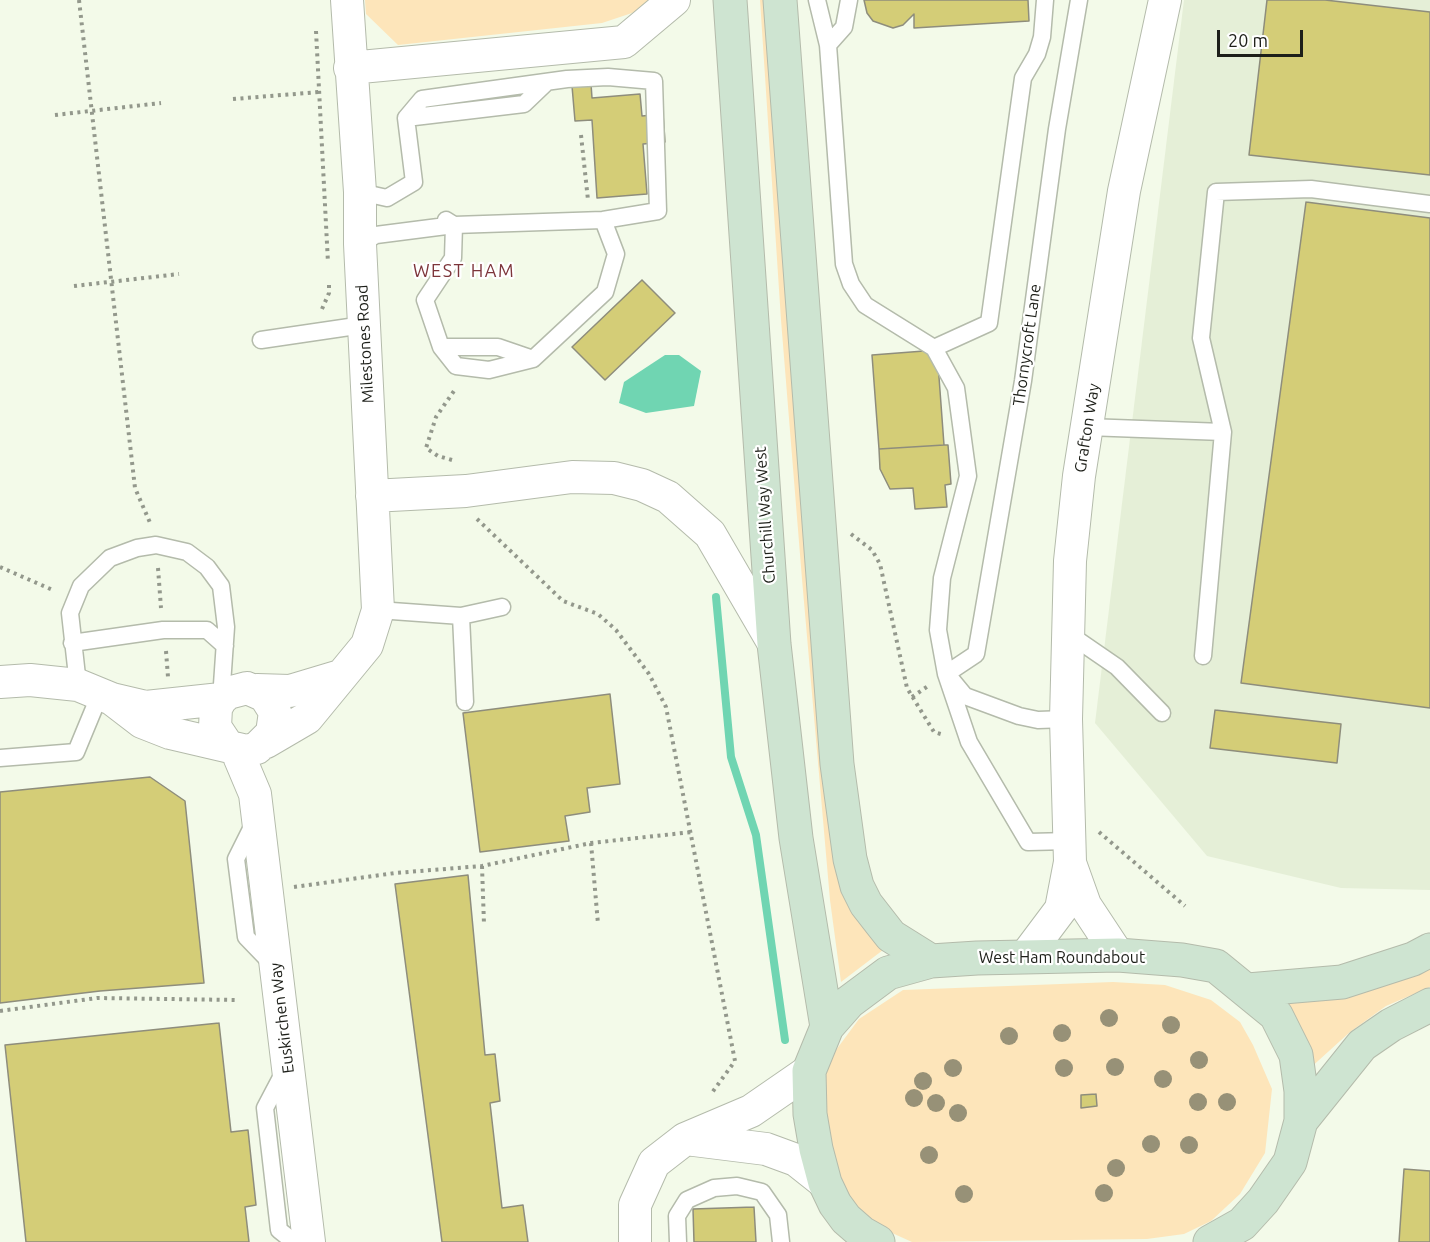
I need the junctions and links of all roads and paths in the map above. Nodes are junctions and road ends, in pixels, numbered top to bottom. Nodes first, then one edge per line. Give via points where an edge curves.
1 (79, 0) edge
2 (347, 0) edge
3 (674, 0) edge
4 (730, 0) edge
5 (780, 0) edge
6 (817, 0) edge
7 (849, 0) edge
8 (1045, 0) edge
9 (1079, 0) edge
10 (1165, 0) edge
11 (316, 23) dead end
12 (828, 45) junction
13 (350, 68) junction
14 (319, 92) junction
15 (233, 99) dead end
16 (161, 103) dead end
17 (91, 111) junction
18 (55, 115) dead end
19 (581, 135) dead end
20 (360, 192) junction
21 (588, 204) dead end
22 (1430, 204) edge
23 (603, 220) junction
24 (454, 225) junction
25 (360, 235) junction
26 (179, 274) dead end
27 (336, 281) dead end
28 (111, 282) junction
29 (74, 286) dead end
30 (363, 325) junction
31 (261, 340) dead end
32 (441, 347) junction
33 (934, 348) junction
34 (533, 359) junction
35 (458, 386) dead end
36 (1087, 427) junction
37 (1223, 432) junction
38 (456, 461) dead end
39 (135, 488) dead end
40 (372, 496) junction
41 (471, 513) dead end
42 (845, 530) dead end
43 (0, 567) edge
44 (74, 600) junction
45 (502, 607) dead end
46 (378, 610) junction
47 (461, 616) junction
48 (1069, 634) junction
49 (72, 643) junction
50 (774, 644) junction
51 (225, 646) junction
52 (1203, 656) dead end
53 (946, 674) junction
54 (340, 676) junction
55 (0, 682) edge
56 (257, 690) junction
57 (97, 693) junction
58 (221, 699) junction
59 (465, 702) dead end
60 (1162, 713) dead end
61 (1066, 719) junction
62 (266, 742) junction
63 (969, 742) junction
64 (231, 747) junction
65 (0, 758) edge
66 (257, 804) junction
67 (692, 831) junction
68 (591, 843) junction
69 (1078, 843) junction
70 (482, 866) junction
71 (267, 891) junction
72 (1185, 906) dead end
73 (484, 924) dead end
74 (598, 924) dead end
75 (1430, 950) edge
76 (1118, 955) junction
77 (1025, 957) junction
78 (931, 961) junction
79 (276, 968) junction
80 (1248, 990) junction
81 (237, 1000) dead end
82 (1430, 1005) edge
83 (0, 1011) edge
84 (827, 1027) junction
85 (288, 1065) junction
86 (809, 1071) junction
87 (709, 1096) dead end
88 (1301, 1121) junction
89 (685, 1139) junction
90 (825, 1183) junction
91 (1239, 1233) edge
92 (868, 1239) edge
93 (294, 1242) edge
94 (309, 1242) edge
95 (635, 1242) edge
96 (678, 1242) edge
97 (781, 1242) edge
98 (1210, 1242) edge

1 - 17 path
2 - 13 street, Milestones Road
3 - 13 street via 624,42
4 - 50 main road, Churchill Way West
5 - 78 main road via 837,764 850,859 866,904 891,936
6 - 12 lane
7 - 12 lane via 844,27
8 - 33 lane via 1042,37 1023,78 989,323
9 - 53 lane, Thornycroft Lane via 1057,129 1023,381 976,654
10 - 36 street, Grafton Way via 1124,191
11 - 14 path, Milestones Road
12 - 33 lane via 844,264 865,305
13 - 20 street, Milestones Road
14 - 15 path
14 - 27 path, Milestones Road via 329,282
16 - 17 path
17 - 18 path
17 - 28 path
19 - 21 path
20 - 23 lane via 387,198 414,182 406,118 422,99 608,77 654,81 658,211
20 - 25 street, Milestones Road
22 - 37 lane via 1311,189 1216,192 1201,338
23 - 24 lane
23 - 34 lane via 616,254 605,292
24 - 25 lane
24 - 32 lane via 453,258 425,300
25 - 30 street, Milestones Road
26 - 28 path
28 - 29 path
28 - 39 path
30 - 31 lane
30 - 40 street, Milestones Road
32 - 34 lane via 498,347
32 - 34 lane via 456,366 489,370
33 - 53 lane via 956,388 968,476 942,578 938,630
35 - 38 path via 436,417 426,448
36 - 37 lane
36 - 48 street, Grafton Way via 1070,561
37 - 52 lane
40 - 46 street, Milestones Road
40 - 50 street via 465,491 572,477 614,478 642,485 668,497 710,534
41 - 67 path via 562,601 598,614 631,648 666,707
42 - 63 path via 862,540 880,564 912,697 934,732
43 - 44 path
44 - 49 lane via 70,613
44 - 51 lane via 86,581 110,558 156,545 187,552 207,567 221,586
45 - 47 lane
46 - 47 lane
46 - 54 street, Milestones Road via 367,645
47 - 59 lane
48 - 60 lane via 1117,667
48 - 61 street, Grafton Way
49 - 51 lane via 163,630 207,630
49 - 57 lane
50 - 84 main road, Churchill Way West via 796,838
51 - 58 lane
53 - 61 lane via 965,696 1019,716
53 - 63 lane
54 - 56 street via 290,691
54 - 62 street, Milestones Road via 307,718
55 - 57 street via 30,680
56 - 58 street via 237,689
56 - 62 street via 272,703 275,712 272,733
57 - 58 street via 146,707
57 - 64 street via 142,722 170,733
57 - 65 lane via 76,752
58 - 64 street via 214,727
61 - 69 street, Grafton Way
62 - 64 street via 257,748
62 - 66 street, Euskirchen Way
63 - 69 lane via 1028,842
64 - 66 street, Euskirchen Way
66 - 71 street, Euskirchen Way
66 - 79 lane via 236,859 246,937
67 - 68 path
67 - 87 path via 735,1060
68 - 70 path
68 - 74 path
69 - 72 path
69 - 76 street, Grafton Way via 1085,904
69 - 77 street, Grafton Way via 1060,909
70 - 71 path via 395,873
70 - 73 path
71 - 79 street, Euskirchen Way
75 - 80 main road via 1342,981
76 - 77 main road, West Ham Roundabout
76 - 80 main road, West Ham Roundabout via 1216,966
77 - 78 main road, West Ham Roundabout
78 - 84 main road, West Ham Roundabout via 888,973 849,1002
79 - 85 street, Euskirchen Way
80 - 88 main road, West Ham Roundabout via 1276,1015 1296,1055
81 - 83 path via 97,998
82 - 88 main road via 1362,1045
84 - 86 main road, West Ham Roundabout
85 - 93 lane via 265,1108 279,1230
85 - 94 street, Euskirchen Way
86 - 89 street via 751,1111
86 - 90 main road, West Ham Roundabout via 810,1114
88 - 91 main road, West Ham Roundabout via 1290,1162
89 - 90 street via 766,1149 796,1160
89 - 95 street via 654,1163 643,1185 635,1204
90 - 92 main road, West Ham Roundabout via 846,1220
91 - 98 main road, West Ham Roundabout
96 - 97 lane via 677,1216 687,1200 714,1188 737,1186 762,1192 778,1215

